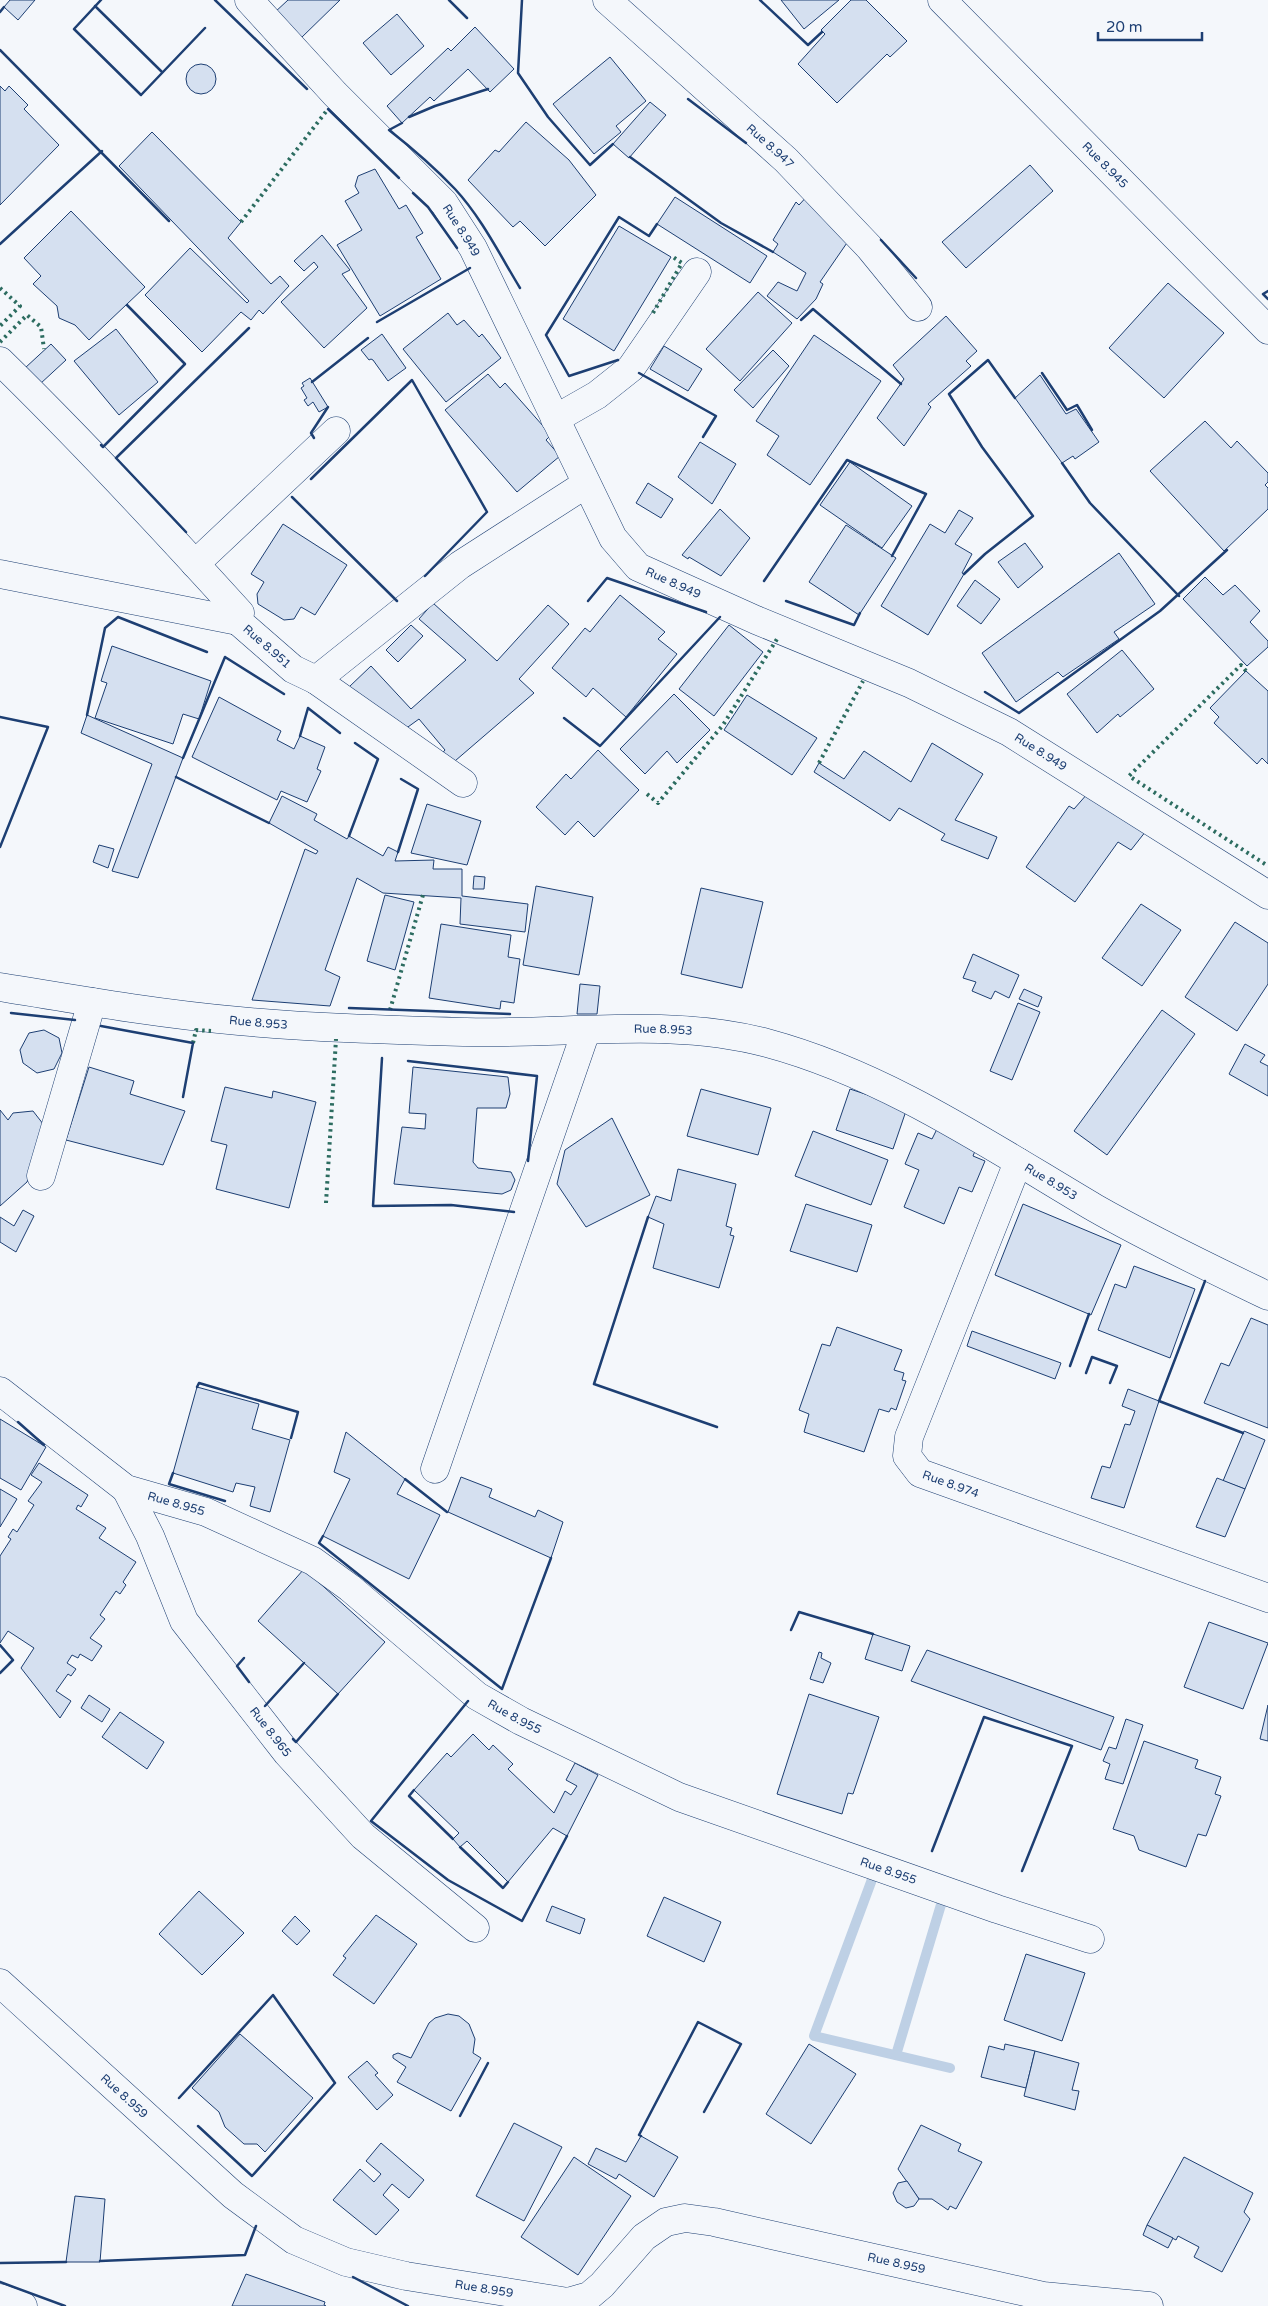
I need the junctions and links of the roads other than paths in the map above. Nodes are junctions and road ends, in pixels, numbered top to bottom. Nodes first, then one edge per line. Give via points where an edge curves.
1 (248, 0) edge
2 (607, 0) edge
3 (942, 0) edge
4 (697, 272) dead end
5 (918, 307) dead end
6 (1268, 330) edge
7 (0, 361) edge
8 (555, 419) junction
9 (336, 431) dead end
10 (586, 484) junction
11 (195, 564) junction
12 (0, 574) edge
13 (238, 621) junction
14 (316, 680) junction
15 (463, 783) dead end
16 (1268, 895) edge
17 (0, 987) edge
18 (92, 1002) junction
19 (586, 1031) junction
20 (1018, 1162) junction
21 (41, 1176) dead end
22 (1268, 1296) edge
23 (0, 1391) edge
24 (435, 1469) dead end
25 (126, 1490) junction
26 (1268, 1598) edge
27 (475, 1928) dead end
28 (1090, 1939) dead end
29 (0, 1983) edge
30 (0, 2298) edge
31 (1040, 2301) edge
32 (23, 2306) edge
33 (1149, 2306) edge

1 - 8 street, Rue 8.949 via 335,94 444,203 473,248
2 - 5 street, Rue 8.947 via 786,160 869,247
3 - 6 street, Rue 8.945
4 - 8 street via 631,368 597,395
7 - 11 street, Rue 8.951 via 83,442
8 - 10 street, Rue 8.949
9 - 11 street
10 - 14 street via 460,565
10 - 16 street, Rue 8.949 via 613,538 638,567 909,683 1009,732
11 - 13 street, Rue 8.951 via 240,614
12 - 13 street
13 - 14 street, Rue 8.951 via 293,669
14 - 15 street, Rue 8.951
17 - 18 street, Rue 8.953
18 - 19 street, Rue 8.953 via 238,1021 470,1032
18 - 21 street
19 - 20 street, Rue 8.953 via 704,1032 764,1042 826,1062 922,1106
19 - 24 street
20 - 22 street, Rue 8.953 via 1100,1211
20 - 26 street, Rue 8.974 via 909,1437 907,1456 920,1473
23 - 25 street, Rue 8.955
25 - 27 street, Rue 8.965 via 150,1536 184,1621 287,1753 362,1836
25 - 28 street, Rue 8.955 via 206,1512 313,1561 350,1588 476,1696 678,1797
29 - 31 street, Rue 8.959 via 233,2195 294,2240 346,2262 406,2276 568,2302 589,2296 602,2285 644,2237 666,2222 686,2218 724,2224
30 - 32 street
31 - 33 street, Rue 8.959

